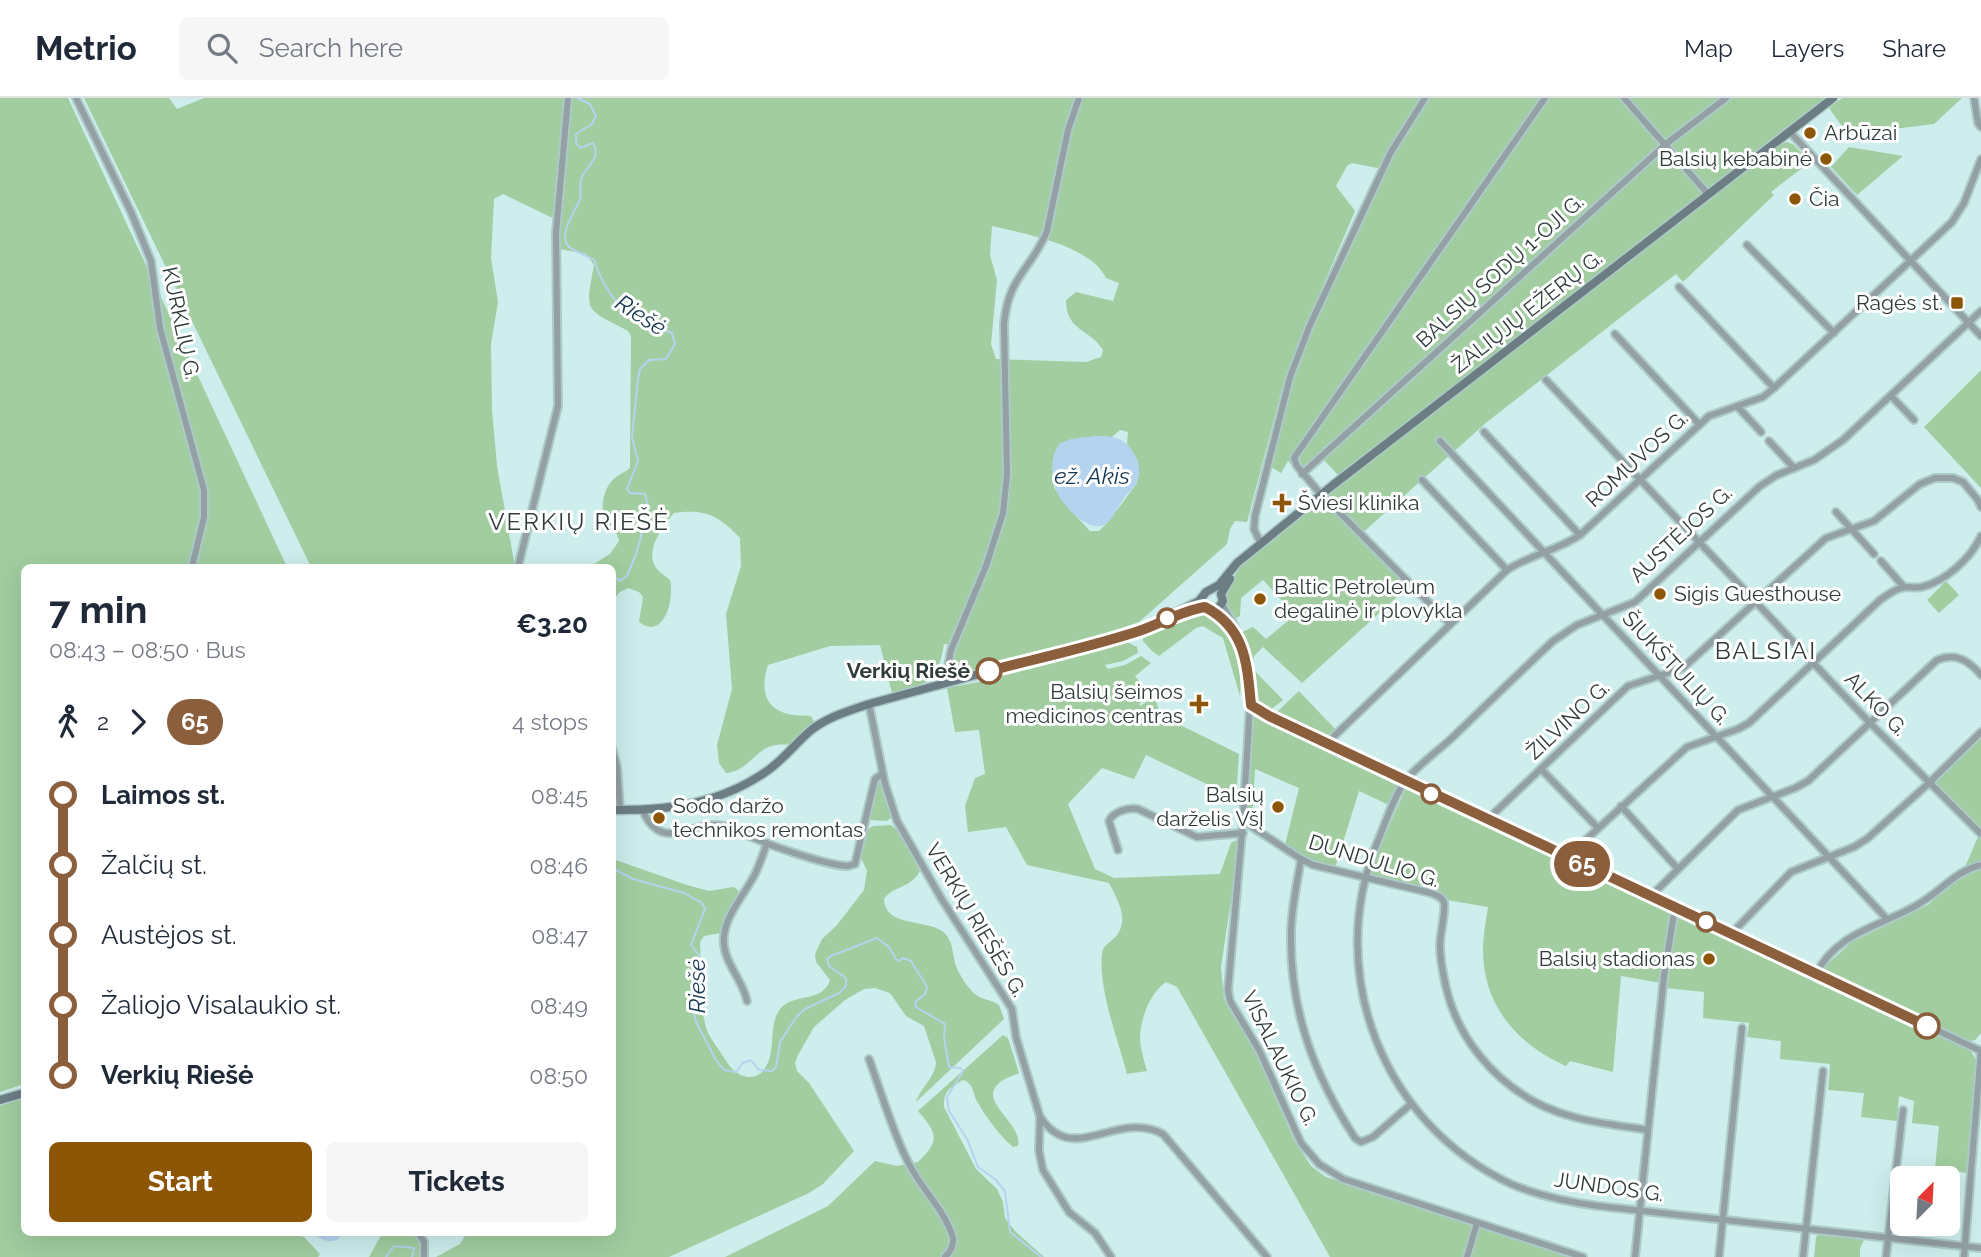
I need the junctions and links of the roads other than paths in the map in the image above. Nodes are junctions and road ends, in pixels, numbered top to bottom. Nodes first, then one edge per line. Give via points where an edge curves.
1 (76, 98) edge
2 (568, 98) edge
3 (1079, 98) edge
4 (1425, 98) edge
5 (1545, 98) edge
6 (1624, 98) edge
7 (1726, 98) edge
8 (1833, 98) edge
9 (1974, 98) edge
10 (1981, 127) edge
11 (1789, 131) junction
12 (1666, 144) junction
13 (1981, 159) edge
14 (1708, 194) junction
15 (1747, 246) dead end
16 (1911, 261) junction
17 (1679, 287) dead end
18 (1981, 311) edge
19 (1968, 322) junction
20 (1833, 333) junction
21 (1615, 334) dead end
22 (1981, 336) edge
23 (1546, 380) dead end
24 (1774, 388) junction
25 (1891, 396) junction
26 (1737, 406) junction
27 (1914, 420) dead end
28 (1699, 424) junction
29 (1483, 432) dead end
30 (1761, 432) dead end
31 (1440, 441) dead end
32 (1769, 441) dead end
33 (1794, 468) junction
34 (1302, 474) junction
35 (1422, 480) dead end
36 (1642, 480) junction
37 (1322, 494) junction
38 (1981, 508) edge
39 (1836, 512) dead end
40 (1852, 529) junction
41 (1580, 535) junction
42 (1981, 536) edge
43 (1698, 542) junction
44 (1261, 544) junction
45 (1544, 553) junction
46 (1874, 554) dead end
47 (1881, 561) dead end
48 (193, 564) edge
49 (519, 564) edge
50 (1507, 570) junction
51 (1904, 587) junction
52 (1217, 592) junction
53 (1203, 597) junction
54 (1756, 602) junction
55 (1222, 604) junction
56 (1209, 608) junction
57 (1602, 614) junction
58 (1169, 617) junction
59 (1450, 624) junction
60 (1239, 638) junction
61 (1813, 663) junction
62 (1981, 675) edge
63 (1660, 677) junction
64 (951, 681) junction
65 (869, 704) junction
66 (1251, 705) junction
67 (1870, 723) junction
68 (1981, 732) edge
69 (1715, 736) junction
70 (1326, 743) junction
71 (616, 763) edge
72 (1541, 769) junction
73 (882, 774) junction
74 (1405, 781) junction
75 (1928, 784) junction
76 (1772, 796) junction
77 (1620, 806) junction
78 (616, 810) edge
79 (643, 811) junction
80 (1487, 820) junction
81 (1244, 821) junction
82 (1597, 827) junction
83 (1242, 833) junction
84 (1981, 834) edge
85 (767, 843) junction
86 (1118, 850) dead end
87 (1567, 857) junction
88 (1829, 858) junction
89 (1301, 859) junction
90 (1981, 865) edge
91 (1678, 869) junction
92 (1366, 877) junction
93 (1651, 896) junction
94 (1675, 907) junction
95 (1887, 919) junction
96 (1731, 934) junction
97 (1816, 974) junction
98 (747, 1001) dead end
99 (1742, 1028) dead end
100 (1981, 1050) edge
101 (869, 1059) dead end
102 (1823, 1071) dead end
103 (21, 1094) edge
104 (0, 1100) edge
105 (1411, 1104) junction
106 (1903, 1110) dead end
107 (1040, 1117) junction
108 (1648, 1130) junction
109 (1640, 1211) junction
110 (1723, 1219) junction
111 (1477, 1223) junction
112 (1806, 1228) junction
113 (420, 1236) edge
114 (1888, 1237) junction
115 (1965, 1246) junction
116 (1981, 1248) edge
117 (424, 1257) edge
118 (945, 1257) edge
119 (1111, 1257) edge
120 (1267, 1257) edge
121 (1467, 1257) edge
122 (1583, 1257) edge
123 (1635, 1257) edge
124 (1719, 1257) edge
125 (1803, 1257) edge
126 (1886, 1257) edge
127 (1964, 1257) edge

1 - 48 street, KURKLIŲ G. via 151,261 160,328 204,490 204,517
2 - 49 street via 556,233 558,408
3 - 64 street via 1043,242 1015,282 1007,303 1003,513 951,650
4 - 44 street via 1385,164 1296,358 1255,516 1254,529
5 - 34 street via 1295,454 1294,462
6 - 12 street
7 - 12 street, BALSIŲ SODŲ 1-OJI G.
8 - 11 main road, ŽALIŲJŲ EŽERŲ G.
9 - 10 street
11 - 14 main road, ŽALIŲJŲ EŽERŲ G.
11 - 16 street
12 - 14 street
12 - 34 street, BALSIŲ SODŲ 1-OJI G.
13 - 16 street, ROMUVOS G. via 1958,213
14 - 37 main road, ŽALIŲJŲ EŽERŲ G.
15 - 20 street
16 - 19 street
16 - 20 street, ROMUVOS G.
17 - 24 street
18 - 19 street, AUSTĖJOS G.
19 - 22 street
19 - 25 street, AUSTĖJOS G.
20 - 24 street, ROMUVOS G.
21 - 28 street
23 - 36 street, ALKO G.
24 - 26 street, ROMUVOS G.
25 - 27 street
25 - 33 street, AUSTĖJOS G. via 1828,452
26 - 28 street, ROMUVOS G.
26 - 30 street
28 - 36 street, ROMUVOS G.
29 - 41 street
31 - 45 street, ŠIUKŠTULIŲ G.
32 - 33 street
33 - 43 street, AUSTĖJOS G. via 1760,485
34 - 37 street
35 - 50 street
36 - 41 street, ROMUVOS G.
36 - 43 street, ALKO G.
37 - 44 main road, ŽALIŲJŲ EŽERŲ G.
37 - 59 street
38 - 40 street, ŽILVINO G. via 1963,482 1935,478 1920,484 1881,516
39 - 40 street
40 - 46 street
40 - 54 street, ŽILVINO G. via 1819,542
41 - 45 street, ROMUVOS G.
42 - 51 street via 1945,576 1923,586
43 - 54 street, ALKO G.
43 - 57 street, AUSTĖJOS G. via 1635,602
44 - 52 main road, ŽALIŲJŲ EŽERŲ G.
45 - 50 street, ROMUVOS G.
45 - 57 street, ŠIUKŠTULIŲ G.
47 - 51 street
50 - 59 street, ROMUVOS G.
51 - 61 street via 1880,600
52 - 53 main road via 1208,591
52 - 55 main road
53 - 56 main road
53 - 58 main road
54 - 61 street, ALKO G.
54 - 63 street, ŽILVINO G. via 1683,668
55 - 56 main road
55 - 60 street, VISALAUKIO G.
56 - 58 main road
56 - 60 street
57 - 63 street, ŠIUKŠTULIŲ G.
57 - 74 street, AUSTĖJOS G. via 1553,642
58 - 64 main road via 1141,630
59 - 70 street, ROMUVOS G.
60 - 66 street, VISALAUKIO G.
61 - 67 street, ALKO G.
61 - 69 street via 1749,723
62 - 67 street via 1959,658 1937,660
63 - 69 street, ŠIUKŠTULIŲ G.
63 - 72 street, ŽILVINO G. via 1628,686
64 - 65 main road
65 - 73 street, VERKIŲ RIEŠĖS G.
65 - 79 main road via 820,724 769,770 730,792 681,807
66 - 70 street
66 - 81 street, VISALAUKIO G.
67 - 75 street, ALKO G.
67 - 76 street via 1808,781
68 - 75 street
69 - 76 street, ŠIUKŠTULIŲ G.
69 - 77 street via 1686,747
70 - 74 street
71 - 78 street
72 - 80 street, ŽILVINO G.
72 - 82 street
73 - 85 street via 875,779 855,864 841,866
73 - 107 street, VERKIŲ RIEŠĖS G. via 897,821 1012,1009
74 - 80 street
74 - 92 street, JUNDOS G.
75 - 84 street, ALKO G.
75 - 88 street via 1862,843
76 - 88 street, ŠIUKŠTULIŲ G.
76 - 91 street via 1738,810
77 - 82 street
77 - 91 street
78 - 79 main road
79 - 85 street via 651,824 667,833 721,825
80 - 87 street
81 - 83 street, VISALAUKIO G.
81 - 89 street, DUNDULIO G.
82 - 87 street
83 - 86 street via 1197,837 1131,808 1109,821
83 - 111 street, VISALAUKIO G. via 1230,1002 1259,1050 1301,1143 1319,1164 1343,1179
85 - 98 street via 724,938 729,962
87 - 93 street
88 - 95 street, ŠIUKŠTULIŲ G.
88 - 96 street via 1791,872
89 - 92 street, DUNDULIO G.
89 - 105 street via 1291,933 1293,976 1323,1086 1361,1142
90 - 95 street via 1965,870 1920,904
91 - 93 street
92 - 105 street, JUNDOS G. via 1357,939 1360,990 1378,1046
92 - 108 street, DUNDULIO G. via 1431,893 1444,902 1440,946 1446,989 1463,1031 1490,1068 1523,1095 1553,1111
93 - 94 street
94 - 96 street
94 - 108 street
95 - 97 street via 1845,941
96 - 97 street
97 - 100 street
99 - 110 street
100 - 115 street
101 - 118 street via 904,1154 953,1239
102 - 112 street
103 - 104 main road
105 - 109 street, JUNDOS G. via 1452,1147 1509,1183 1571,1202
106 - 114 street
107 - 119 street, VERKIŲ RIEŠĖS G. via 1039,1151 1044,1170 1069,1212 1095,1233
107 - 120 street via 1051,1132 1066,1139 1135,1126 1163,1134
108 - 109 street
109 - 110 street, JUNDOS G.
109 - 123 street
110 - 112 street, JUNDOS G.
110 - 124 street
111 - 121 street
111 - 122 street, VISALAUKIO G.
112 - 114 street, JUNDOS G.
112 - 125 street
113 - 117 street
114 - 115 street, JUNDOS G.
114 - 126 street
115 - 116 street, JUNDOS G.
115 - 127 street

